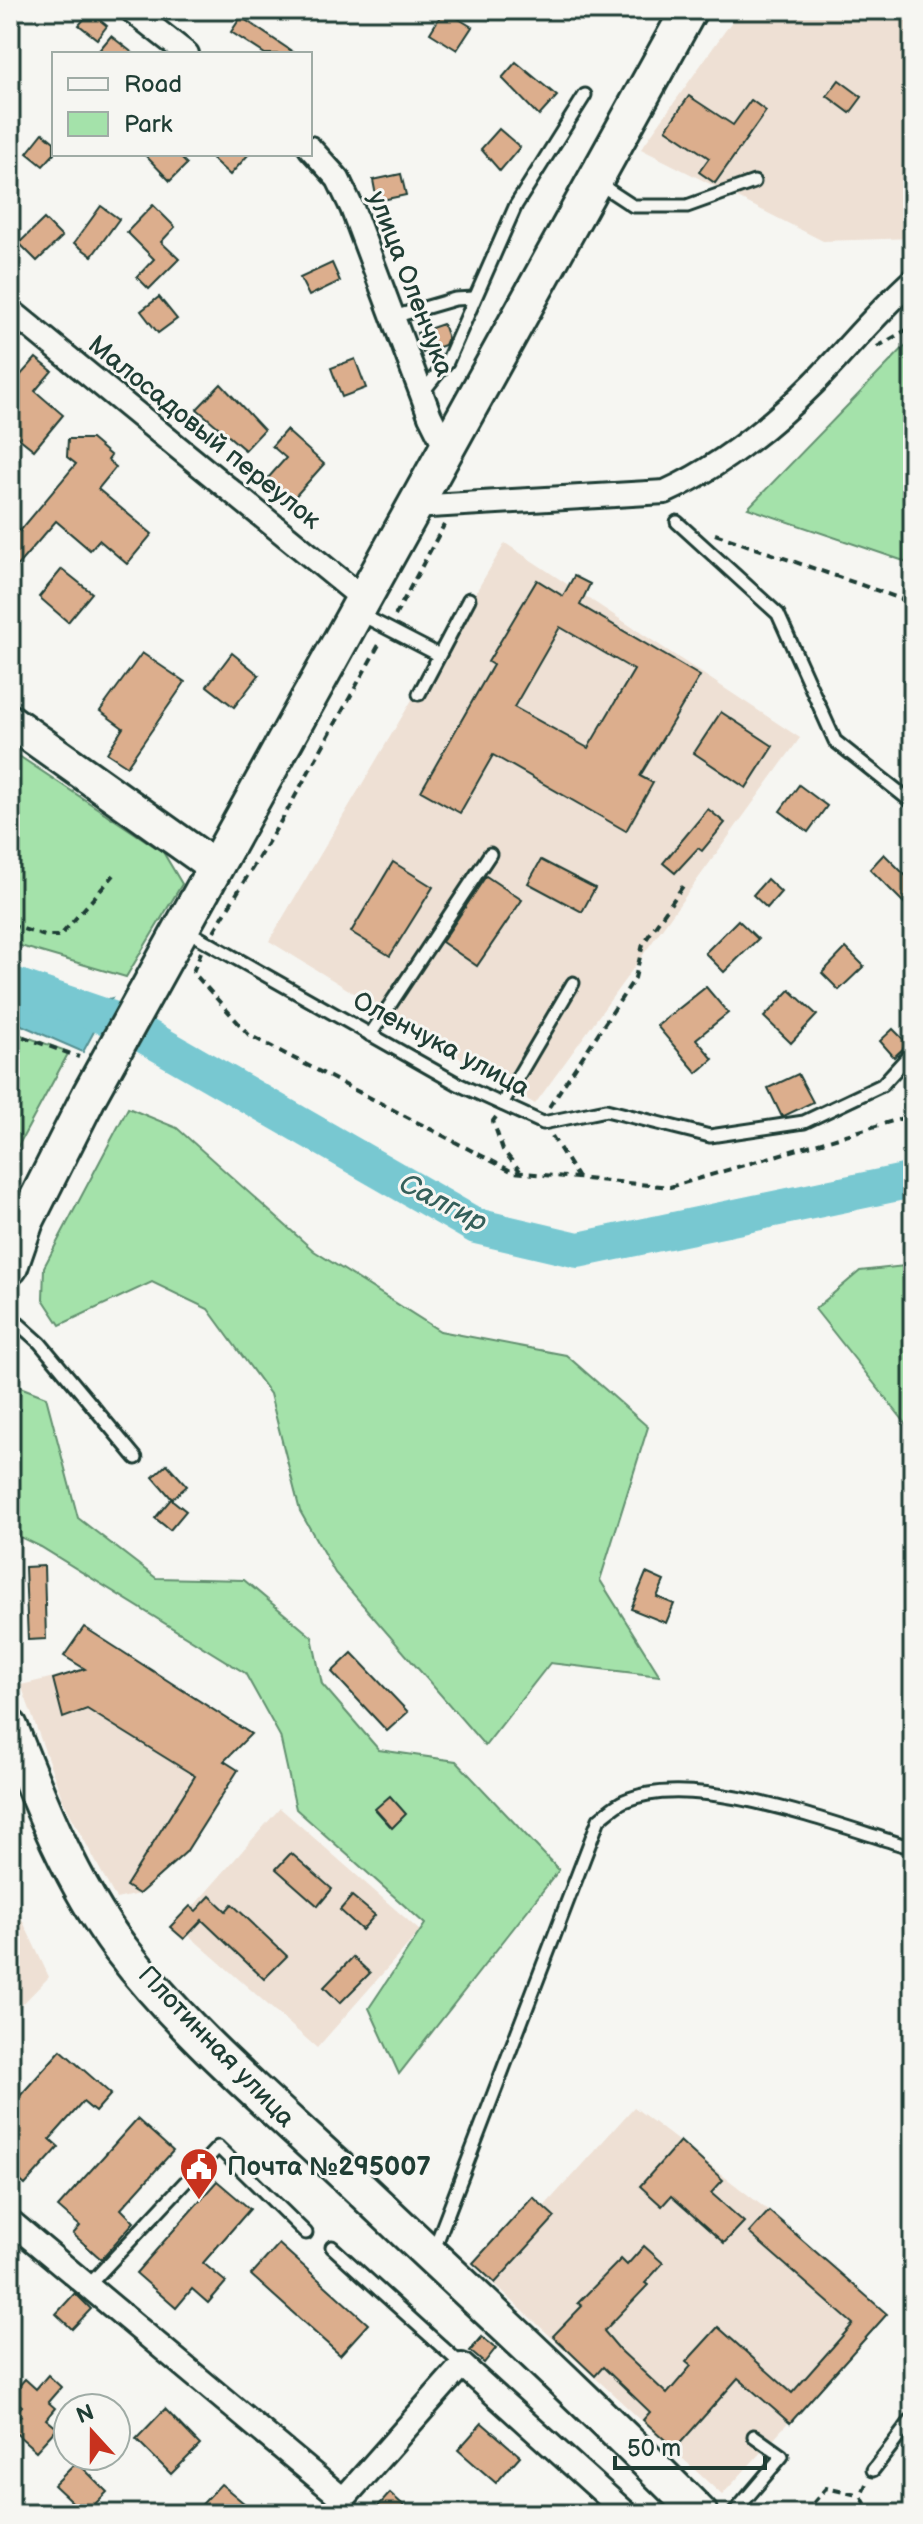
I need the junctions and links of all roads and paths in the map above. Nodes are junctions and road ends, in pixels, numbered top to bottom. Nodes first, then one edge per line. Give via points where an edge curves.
1 (131, 10) edge
2 (689, 10) edge
3 (184, 52) edge
4 (585, 95) dead end
5 (312, 150) edge
6 (595, 181) junction
7 (754, 182) dead end
8 (913, 280) edge
9 (474, 298) junction
10 (10, 310) edge
11 (393, 317) junction
12 (422, 394) junction
13 (446, 448) junction
14 (456, 503) junction
15 (413, 507) junction
16 (677, 522) joint
17 (469, 599) dead end
18 (913, 603) edge
19 (359, 605) junction
20 (388, 628) junction
21 (439, 655) junction
22 (419, 694) dead end
23 (10, 721) edge
24 (913, 803) edge
25 (490, 854) dead end
26 (215, 867) junction
27 (114, 875) dead end
28 (685, 883) dead end
29 (10, 925) edge
30 (196, 941) junction
31 (573, 983) dead end
32 (10, 1032) edge
33 (370, 1035) junction
34 (913, 1051) edge
35 (90, 1068) junction
36 (502, 1104) junction
37 (543, 1123) junction
38 (522, 1173) dead end
39 (578, 1178) dead end
40 (10, 1267) edge
41 (10, 1316) edge
42 (136, 1458) dead end
43 (10, 1727) edge
44 (913, 1843) edge
45 (10, 2221) edge
46 (306, 2233) dead end
47 (332, 2247) dead end
48 (431, 2257) junction
49 (88, 2286) junction
50 (462, 2365) junction
51 (913, 2418) edge
52 (754, 2436) dead end
53 (873, 2470) joint
54 (861, 2496) junction
55 (343, 2509) edge
56 (627, 2514) edge
57 (700, 2514) edge
58 (733, 2514) edge
59 (804, 2514) edge
60 (871, 2514) edge

1 - 3 street
2 - 6 main road
4 - 9 lane via 516,205
5 - 11 street, улица Оленчука via 338,179
6 - 7 lane via 633,206 687,206
6 - 13 main road
8 - 14 street via 753,438 688,482 665,492 627,497
9 - 11 lane
9 - 12 lane via 447,362
10 - 19 street, Малосадовый переулок
11 - 12 street, улица Оленчука
12 - 13 street, улица Оленчука
13 - 15 main road
14 - 15 street
14 - 20 path
15 - 19 main road
16 - 18 path
16 - 24 lane via 778,614 835,741
17 - 21 lane
19 - 20 lane
19 - 26 main road
20 - 21 lane
20 - 30 path via 287,811
21 - 22 lane
23 - 26 main road
25 - 33 lane
26 - 30 main road
27 - 29 path via 60,936
28 - 37 path via 643,944 635,978 553,1096
30 - 33 lane, Оленчука улица
30 - 35 main road
31 - 36 lane
32 - 35 path
33 - 36 lane, Оленчука улица
34 - 37 lane, Оленчука улица via 882,1085 804,1122 710,1136 606,1110
35 - 40 main road
36 - 37 lane, Оленчука улица
36 - 38 path via 493,1121 496,1132
37 - 39 path
41 - 42 lane via 40,1343
43 - 48 main road, Плотинная улица via 79,1884 120,1948 230,2066
44 - 48 lane via 903,1845 740,1798 660,1793 624,1801 599,1819
45 - 49 street
46 - 49 lane via 218,2147
47 - 50 lane
48 - 57 main road, Плотинная улица
49 - 55 street
50 - 55 street
50 - 56 street
51 - 53 lane
52 - 58 lane via 782,2456
53 - 54 path
54 - 59 path via 826,2488
54 - 60 path

